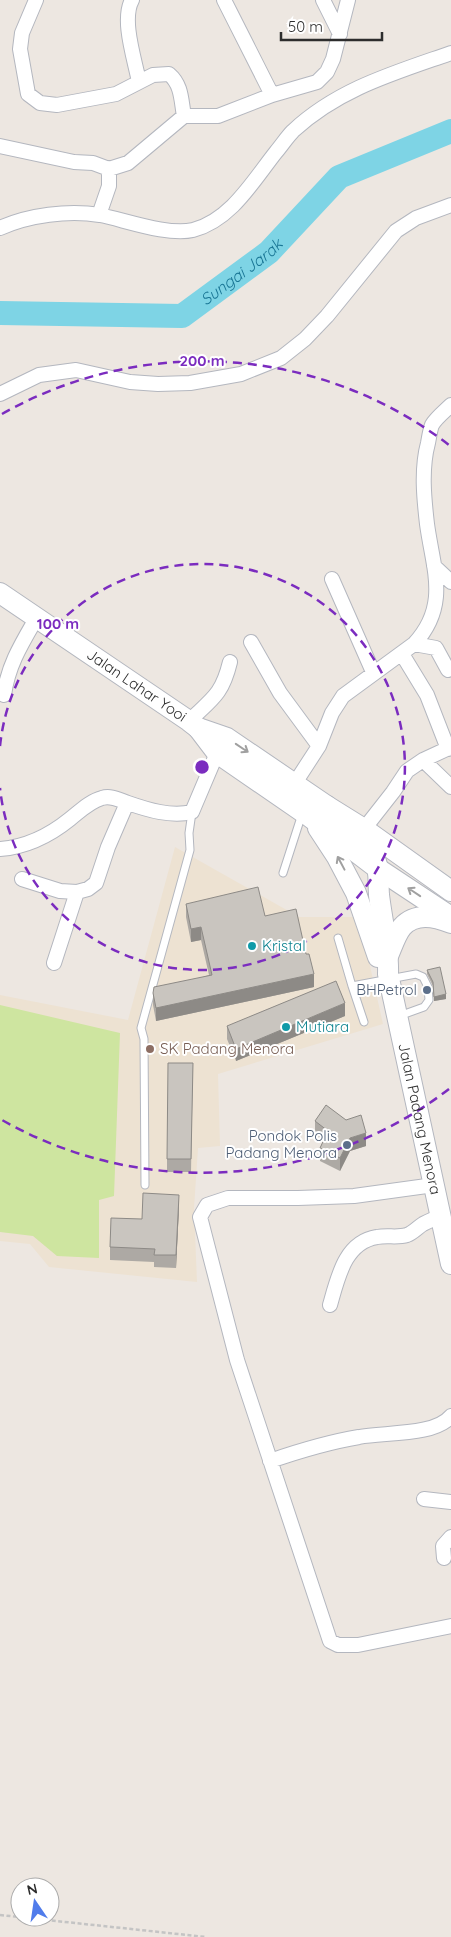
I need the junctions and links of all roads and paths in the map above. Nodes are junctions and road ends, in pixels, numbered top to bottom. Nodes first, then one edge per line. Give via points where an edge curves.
1 (36, 0) edge
2 (132, 0) edge
3 (224, 0) edge
4 (324, 0) edge
5 (348, 0) edge
6 (340, 34) junction
7 (451, 54) edge
8 (139, 82) junction
9 (317, 82) junction
10 (272, 95) junction
11 (329, 102) junction
12 (184, 116) junction
13 (0, 146) edge
14 (109, 169) junction
15 (451, 205) edge
16 (98, 215) junction
17 (0, 228) edge
18 (0, 394) edge
19 (451, 405) edge
20 (434, 566) junction
21 (332, 579) dead end
22 (451, 582) edge
23 (0, 592) edge
24 (37, 617) junction
25 (251, 642) dead end
26 (414, 644) junction
27 (402, 654) junction
28 (230, 662) dead end
29 (448, 670) dead end
30 (373, 672) junction
31 (4, 695) dead end
32 (194, 725) junction
33 (319, 746) junction
34 (450, 748) edge
35 (217, 754) junction
36 (422, 760) junction
37 (294, 783) junction
38 (451, 787) edge
39 (127, 803) junction
40 (327, 806) junction
41 (192, 812) junction
42 (306, 814) junction
43 (364, 829) junction
44 (0, 848) edge
45 (372, 861) junction
46 (283, 873) dead end
47 (22, 879) dead end
48 (450, 890) edge
49 (77, 892) junction
50 (451, 917) edge
51 (451, 923) edge
52 (338, 938) dead end
53 (54, 962) dead end
54 (386, 967) junction
55 (352, 986) junction
56 (397, 1017) junction
57 (364, 1022) dead end
58 (146, 1185) dead end
59 (434, 1185) junction
60 (440, 1216) junction
61 (451, 1261) edge
62 (330, 1305) dead end
63 (451, 1416) edge
64 (270, 1461) junction
65 (424, 1499) dead end
66 (451, 1502) edge
67 (451, 1537) edge
68 (444, 1558) dead end
69 (451, 1626) edge
70 (0, 1915) edge
71 (206, 1937) edge

1 - 8 street via 22,33 20,49 28,94 40,103 57,105 116,94
2 - 8 street via 127,20
3 - 10 street
4 - 6 street
5 - 6 street
6 - 9 street via 327,72
7 - 11 street via 376,79
8 - 12 street via 153,75 169,74 176,80 180,91
9 - 10 street
9 - 11 street
10 - 12 street via 218,116
11 - 16 street via 292,132 238,201 210,223 176,232
12 - 14 street via 128,163
13 - 14 street via 93,163
14 - 16 street via 109,186
15 - 18 street via 416,218 396,231 327,316 281,358 241,374 190,383 130,382 76,370 39,375
16 - 17 street via 54,215 16,221
19 - 20 street via 432,424 423,468
20 - 22 street
20 - 26 street via 436,596 432,618
21 - 30 street
23 - 24 main road, Jalan Lahar Yooi
24 - 31 street via 16,652 6,678
24 - 32 main road, Jalan Lahar Yooi
25 - 33 street via 280,693
26 - 27 street
26 - 29 street via 436,648
27 - 30 street
27 - 34 street via 426,695
28 - 32 street via 220,692
30 - 33 street via 343,696 332,713
32 - 35 main road, Jalan Lahar Yooi
32 -> 37 main road, Jalan Lahar Yooi via 227,738
33 - 37 street
34 - 36 street
35 - 41 street
35 - 42 main road, Jalan Lahar Yooi
36 - 38 street
36 - 43 street via 408,771
37 - 40 main road, Jalan Lahar Yooi
39 - 41 street via 179,815
39 - 44 street via 116,798 102,798 30,844
39 - 49 street via 96,883 88,890
40 - 43 main road
40 - 45 main road via 366,845
41 - 58 lane via 190,850 141,1028 144,1040
42 - 45 main road, Jalan Lahar Yooi
42 - 46 lane
54 -> 42 main road via 338,857
43 - 48 main road
45 - 48 main road
50 -> 45 main road
45 - 54 main road, Jalan Padang Menora via 380,898
47 - 49 street via 60,891
49 - 53 street
51 - 54 main road via 431,916 415,919 402,927
52 - 55 lane
54 - 55 lane
54 - 56 main road, Jalan Padang Menora
54 - 56 lane via 423,977 428,987 429,1000 424,1007
55 - 57 lane
56 - 59 main road, Jalan Padang Menora
59 - 60 main road, Jalan Padang Menora
59 - 64 street via 354,1196 228,1198 207,1205 200,1217 203,1232 237,1360
60 - 61 main road, Jalan Padang Menora
60 - 62 street via 410,1234 364,1240 351,1251
63 - 64 street via 445,1423 411,1432 359,1437
64 - 69 street via 330,1641 338,1645 358,1644
65 - 66 street
67 - 68 street via 442,1546
70 - 71 path

